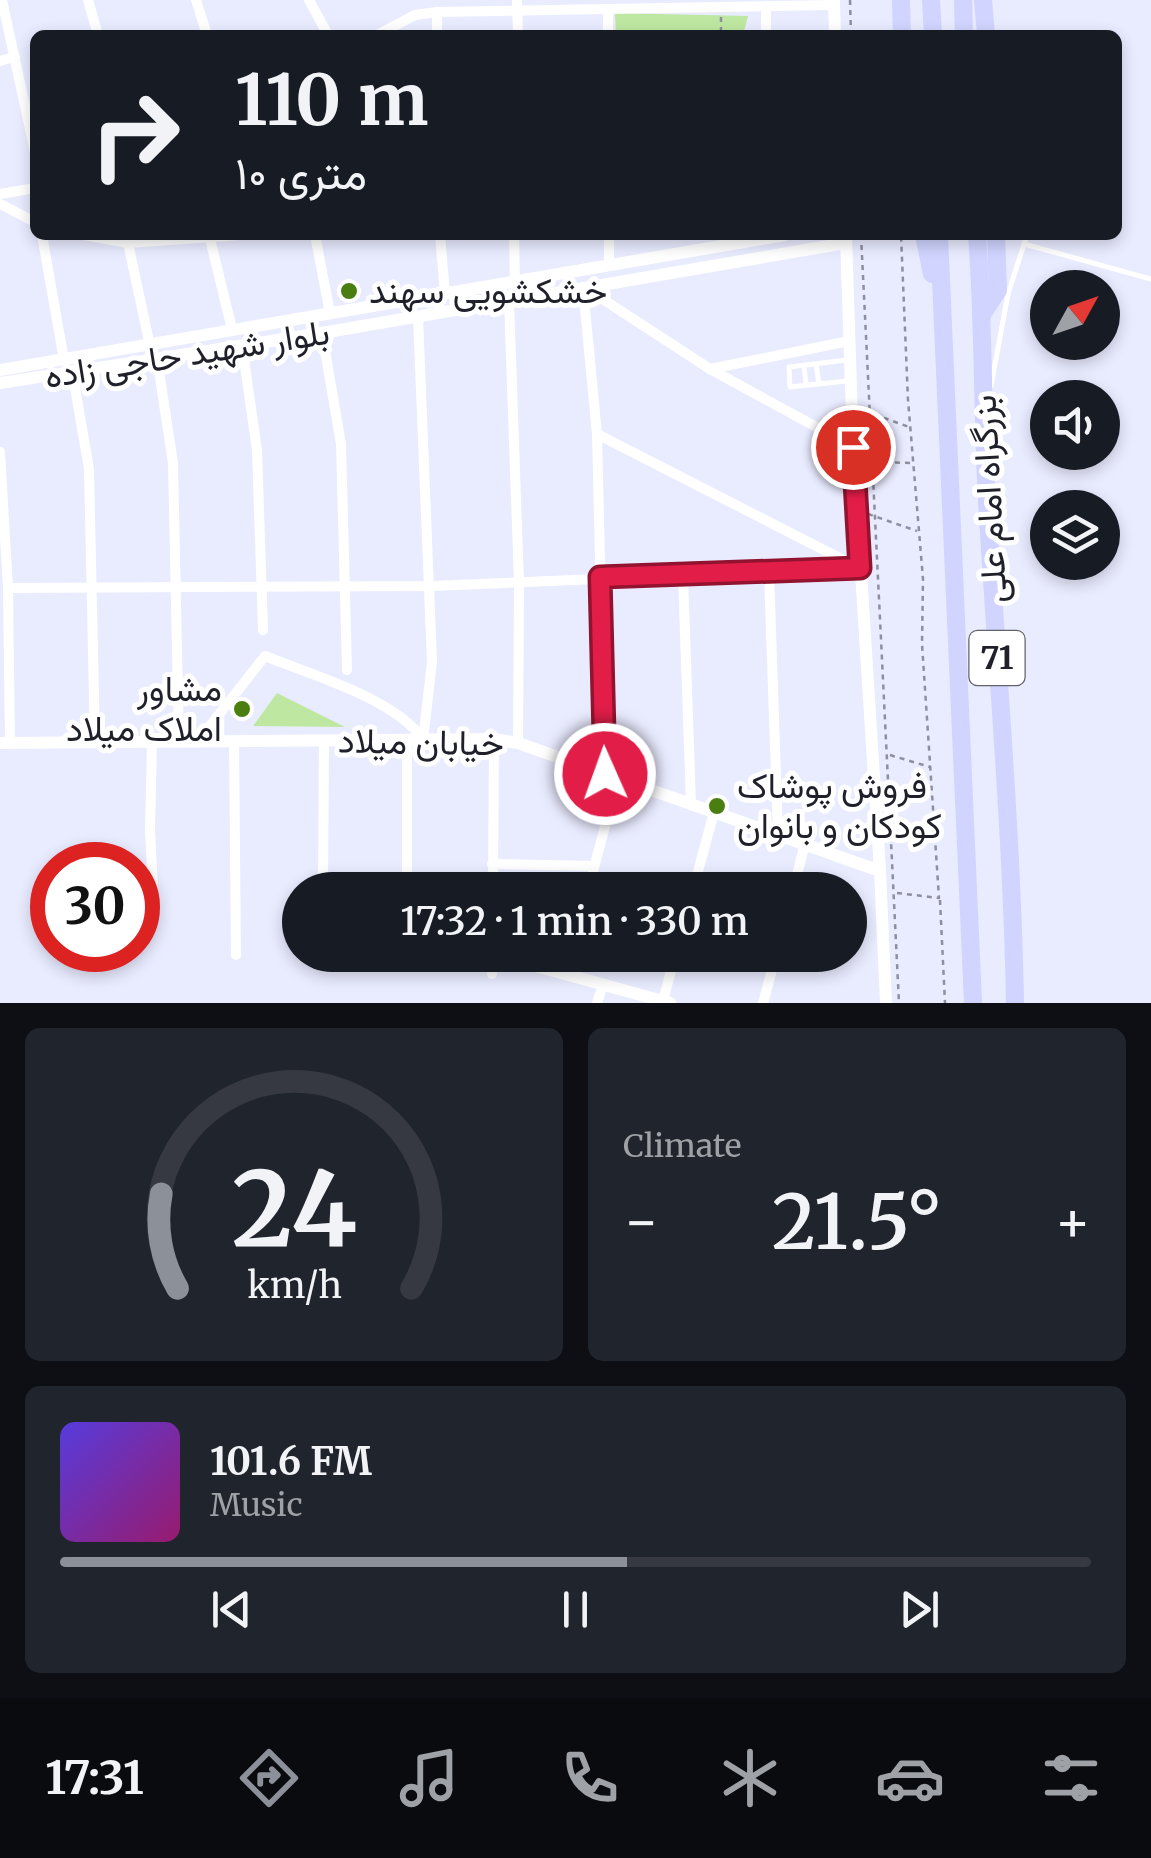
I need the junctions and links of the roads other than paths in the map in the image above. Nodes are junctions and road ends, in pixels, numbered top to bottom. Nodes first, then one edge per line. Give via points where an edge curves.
1 (2, 0) edge
2 (88, 0) edge
3 (196, 0) edge
4 (310, 0) edge
5 (411, 0) edge
6 (900, 0) edge
7 (932, 0) edge
8 (963, 0) edge
9 (983, 0) edge
10 (803, 2) edge
11 (834, 2) edge
12 (627, 4) edge
13 (518, 5) edge
14 (766, 6) junction
15 (608, 9) junction
16 (437, 12) junction
17 (415, 15) junction
18 (97, 30) edge
19 (205, 30) edge
20 (325, 30) edge
21 (387, 30) edge
22 (437, 30) edge
23 (608, 30) edge
24 (766, 30) edge
25 (835, 30) edge
26 (902, 30) edge
27 (932, 30) edge
28 (964, 30) edge
29 (986, 30) edge
30 (15, 57) junction
31 (0, 61) edge
32 (30, 128) edge
33 (30, 189) edge
34 (0, 194) edge
35 (0, 204) edge
36 (30, 219) edge
37 (43, 240) edge
38 (112, 240) edge
39 (210, 240) joint
40 (317, 240) edge
41 (440, 240) edge
42 (514, 240) edge
43 (609, 240) edge
44 (754, 240) edge
45 (841, 240) edge
46 (846, 240) edge
47 (925, 240) edge
48 (939, 240) edge
49 (977, 240) edge
50 (996, 240) edge
51 (1025, 240) edge
52 (128, 243) junction
53 (1023, 244) junction
54 (609, 264) junction
55 (1151, 279) edge
56 (613, 282) junction
57 (515, 283) junction
58 (583, 287) junction
59 (444, 294) junction
60 (509, 301) junction
61 (622, 311) junction
62 (940, 313) junction
63 (983, 313) junction
64 (330, 314) junction
65 (418, 317) junction
66 (232, 329) junction
67 (322, 334) junction
68 (849, 342) junction
69 (242, 345) junction
70 (154, 352) junction
71 (850, 360) junction
72 (816, 364) junction
73 (68, 365) junction
74 (804, 366) junction
75 (710, 368) junction
76 (0, 370) edge
77 (851, 380) junction
78 (0, 383) edge
79 (819, 384) junction
80 (806, 385) junction
81 (984, 423) junction
82 (597, 434) junction
83 (853, 447) junction
84 (0, 452) edge
85 (860, 568) junction
86 (770, 572) junction
87 (683, 575) junction
88 (600, 577) junction
89 (519, 583) junction
90 (345, 586) junction
91 (431, 586) junction
92 (177, 587) junction
93 (8, 588) junction
94 (92, 588) junction
95 (261, 588) junction
96 (263, 630) dead end
97 (347, 670) dead end
98 (494, 739) junction
99 (324, 740) junction
100 (407, 740) junction
101 (424, 740) junction
102 (198, 741) junction
103 (234, 741) junction
104 (95, 742) junction
105 (152, 742) junction
106 (179, 742) junction
107 (5, 743) edge
108 (518, 743) junction
109 (612, 776) junction
110 (691, 804) junction
111 (714, 812) junction
112 (778, 835) junction
113 (151, 842) edge
114 (806, 844) junction
115 (492, 864) junction
116 (594, 866) junction
117 (880, 871) junction
118 (323, 872) edge
119 (407, 872) edge
120 (492, 872) edge
121 (592, 872) edge
122 (698, 872) edge
123 (798, 872) edge
124 (236, 955) dead end
125 (558, 972) edge
126 (570, 972) edge
127 (672, 972) edge
128 (771, 972) edge
129 (569, 975) junction
130 (602, 984) junction
131 (666, 1002) edge
132 (598, 1003) edge
133 (763, 1003) edge
134 (886, 1003) edge
135 (973, 1003) edge
136 (1015, 1003) edge

1 - 30 street
2 - 18 street
3 - 19 street
4 - 20 street
5 - 17 street
6 - 26 highway
7 - 27 highway
8 - 28 highway
9 - 29 highway
10 - 11 street
10 - 14 street
11 - 25 street
12 - 14 street
12 - 15 street
13 - 15 street
13 - 16 street
14 - 24 street
15 - 23 street
16 - 17 street
16 - 22 street
17 - 21 street
30 - 31 street
30 - 32 street
33 - 34 street
35 - 36 street
37 - 73 street
38 - 52 street
39 - 52 street
39 - 66 street
40 - 64 street
41 - 59 street
42 - 57 street
43 - 54 street
44 - 54 street, بلوار شهید حاجی زاده
45 - 56 street, بلوار شهید حاجی زاده
46 - 68 street
47 - 62 highway
48 - 62 highway, بزرگراه امام علی / 71
49 - 63 highway, بزرگراه امام علی / 71
50 - 63 highway via 998,290
51 - 53 lane
52 - 70 street
53 - 55 lane
53 - 81 lane
54 - 56 street
54 - 57 street, بلوار شهید حاجی زاده
56 - 58 street, بلوار شهید حاجی زاده
56 - 61 street
57 - 59 street, بلوار شهید حاجی زاده
58 - 60 street, بلوار شهید حاجی زاده
58 - 61 street
58 - 82 street
59 - 64 street, بلوار شهید حاجی زاده
60 - 65 street, بلوار شهید حاجی زاده
60 - 89 street
61 - 75 street
62 - 135 highway, بزرگراه امام علی / 71
63 - 81 highway, بزرگراه امام علی / 71
64 - 66 street, بلوار شهید حاجی زاده
65 - 67 street, بلوار شهید حاجی زاده
65 - 91 street
66 - 70 street, بلوار شهید حاجی زاده
67 - 69 street, بلوار شهید حاجی زاده
67 - 90 street via 341,444
68 - 71 street
68 - 75 street
69 - 70 street, بلوار شهید حاجی زاده
69 - 95 street via 257,450
70 - 73 street, بلوار شهید حاجی زاده
70 - 92 street via 173,463
71 - 72 lane
71 - 77 street
72 - 74 lane
72 - 79 lane
73 - 76 street, بلوار شهید حاجی زاده
73 - 78 street, بلوار شهید حاجی زاده
73 - 94 street via 88,469
74 - 80 lane
74 - 80 lane via 790,368 790,387
75 - 83 street
77 - 79 lane
77 - 83 street
79 - 80 lane
81 - 136 highway, بزرگراه امام علی / 71
82 - 85 street
82 - 88 street
83 - 85 street
84 - 93 street
85 - 86 street
85 - 117 street
86 - 87 street
86 - 112 street
87 - 88 street
87 - 110 street
88 - 89 street
88 - 109 street
89 - 91 street
89 - 108 street
90 - 91 street
90 - 95 street
90 - 97 street
91 - 101 street
92 - 94 street
92 - 95 street
92 - 106 street
93 - 94 street
93 - 107 street
94 - 104 street
95 - 96 street
98 - 101 street, خیابان میلاد
98 - 108 street, خیابان میلاد
98 - 115 street
99 - 100 street, خیابان میلاد
99 - 103 street, خیابان میلاد
99 - 118 street
100 - 101 street, خیابان میلاد
100 - 119 street
101 - 102 street via 411,722 264,656
102 - 103 street, خیابان میلاد
102 - 106 street, خیابان میلاد
103 - 124 street
104 - 105 street, خیابان میلاد
104 - 107 street, خیابان میلاد
105 - 106 street, خیابان میلاد
105 - 113 street
108 - 109 street, خیابان میلاد
109 - 110 street, خیابان میلاد
109 - 116 street
110 - 111 street, خیابان میلاد
111 - 112 street, خیابان میلاد
111 - 122 street
112 - 114 street, خیابان میلاد
114 - 117 street, خیابان میلاد
114 - 123 street
115 - 116 street
115 - 120 street
116 - 121 street
117 - 134 street via 888,891
125 - 129 street
126 - 129 street
127 - 131 street
128 - 133 street
129 - 130 street
130 - 131 street
130 - 132 street

